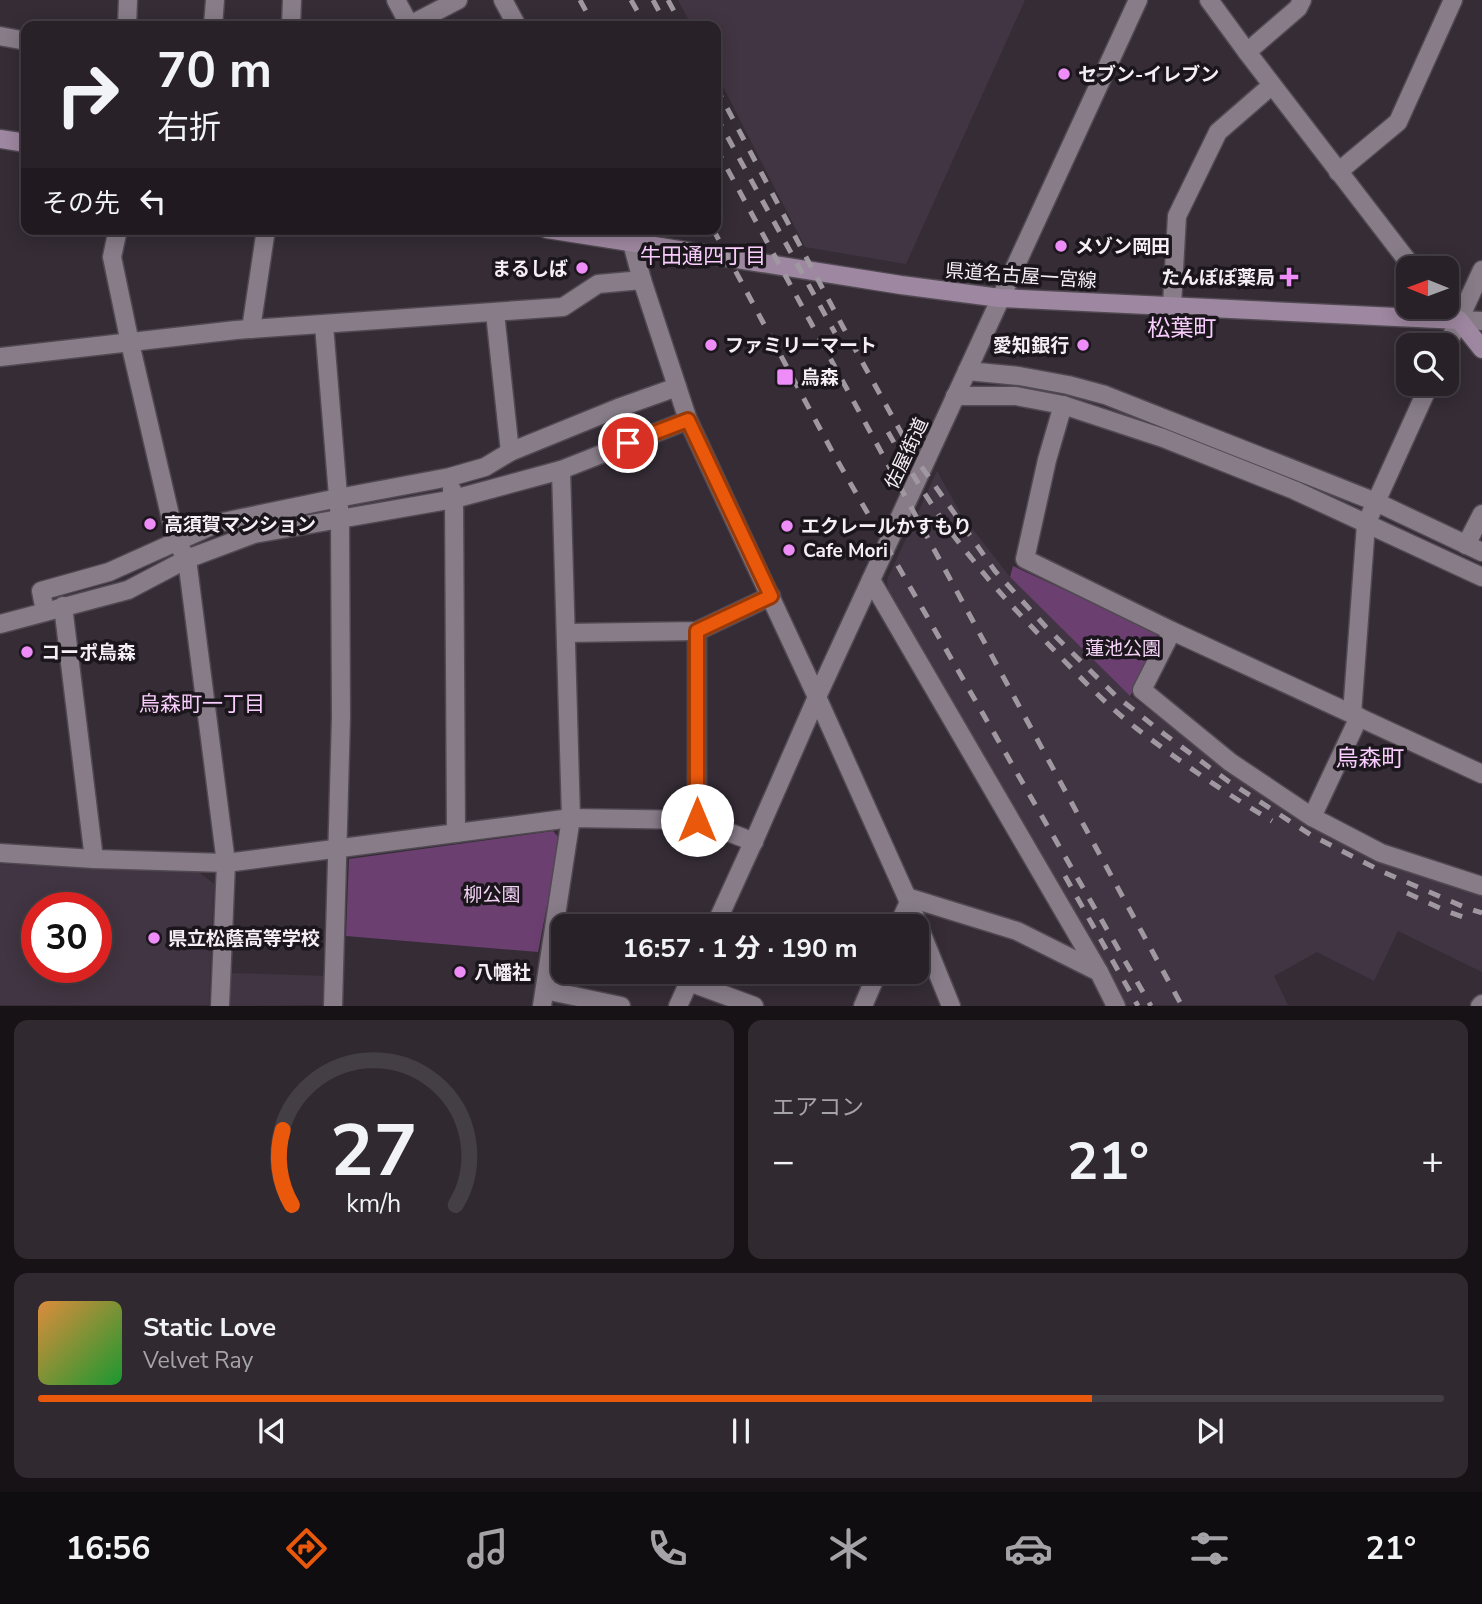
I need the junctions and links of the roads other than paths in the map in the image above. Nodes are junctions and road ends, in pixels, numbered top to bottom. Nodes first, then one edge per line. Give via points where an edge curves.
1 (128, 0) edge
2 (215, 0) edge
3 (292, 0) edge
4 (396, 0) edge
5 (458, 0) edge
6 (503, 0) edge
7 (1138, 0) edge
8 (1209, 0) edge
9 (1302, 0) edge
10 (1453, 0) edge
11 (127, 21) edge
12 (214, 21) edge
13 (291, 21) edge
14 (406, 21) edge
15 (418, 21) edge
16 (514, 21) edge
17 (0, 36) edge
18 (21, 40) edge
19 (1247, 52) junction
20 (1272, 85) junction
21 (0, 139) edge
22 (21, 142) edge
23 (1338, 172) junction
24 (117, 235) edge
25 (265, 235) edge
26 (628, 236) edge
27 (1404, 256) edge
28 (1482, 271) edge
29 (642, 280) junction
30 (1000, 298) junction
31 (1172, 305) junction
32 (495, 313) junction
33 (1460, 320) junction
34 (1482, 321) edge
35 (324, 324) junction
36 (251, 329) junction
37 (1454, 333) edge
38 (130, 343) junction
39 (1482, 349) edge
40 (0, 357) edge
41 (967, 371) junction
42 (677, 387) junction
43 (956, 396) junction
44 (1424, 396) edge
45 (1063, 405) junction
46 (688, 420) junction
47 (510, 452) junction
48 (561, 470) junction
49 (450, 477) junction
50 (338, 498) junction
51 (454, 499) junction
52 (1376, 502) junction
53 (1482, 514) edge
54 (340, 520) junction
55 (1366, 524) junction
56 (176, 541) junction
57 (1474, 549) edge
58 (187, 559) junction
59 (1482, 578) edge
60 (871, 580) junction
61 (771, 596) junction
62 (63, 606) junction
63 (45, 611) junction
64 (0, 624) edge
65 (697, 631) junction
66 (1172, 631) junction
67 (567, 633) junction
68 (817, 697) junction
69 (1355, 715) junction
70 (1482, 775) edge
71 (1312, 817) junction
72 (571, 818) junction
73 (697, 820) junction
74 (456, 833) junction
75 (754, 842) junction
76 (338, 849) junction
77 (0, 853) edge
78 (93, 859) junction
79 (226, 863) junction
80 (1482, 886) edge
81 (908, 900) junction
82 (721, 914) edge
83 (903, 914) edge
84 (1099, 972) junction
85 (689, 984) edge
86 (707, 984) edge
87 (872, 984) edge
88 (543, 998) edge
89 (220, 1006) edge
90 (334, 1006) edge
91 (621, 1006) edge
92 (678, 1006) edge
93 (754, 1006) edge
94 (863, 1006) edge
95 (951, 1006) edge
96 (1116, 1006) edge

1 - 11 street
2 - 12 street
3 - 13 street
4 - 14 street
5 - 15 street
6 - 16 street
7 - 30 street, 佐屋街道
8 - 19 street
9 - 19 street
10 - 23 street via 1398,122
17 - 18 street
19 - 20 street
20 - 23 street
20 - 31 street via 1218,132 1177,216
21 - 22 main road
23 - 27 street
24 - 38 street via 113,257
25 - 36 street
26 - 29 street
26 - 30 main road, 県道名古屋一宮線
28 - 33 street
29 - 32 street via 598,284 563,307
29 - 42 street
30 - 31 main road, 県道名古屋一宮線
30 - 41 street, 佐屋街道
31 - 33 main road, 県道名古屋一宮線
32 - 35 street
32 - 47 street
33 - 34 street
33 - 37 street
33 - 39 main road
35 - 36 street
35 - 50 street
36 - 38 street
38 - 40 street
38 - 56 street
41 - 43 street, 佐屋街道
41 - 52 street via 1019,376 1105,396
42 - 46 street
42 - 47 street
43 - 45 street via 1016,396
43 - 60 street, 佐屋街道
44 - 52 street
45 - 55 street via 1163,438
45 - 66 street via 1025,559
46 - 48 street
46 - 61 street
47 - 49 street via 485,467
48 - 51 street
48 - 67 street
49 - 50 street
49 - 51 street
50 - 54 street
50 - 56 street via 218,523
51 - 54 street
51 - 74 street
52 - 55 street
52 - 57 street
53 - 57 street
54 - 58 street via 254,534
54 - 76 street
55 - 59 street
55 - 69 street
56 - 58 street
56 - 63 street via 109,572 41,591
58 - 62 street via 128,590
58 - 79 street
60 - 68 street, 佐屋街道
60 - 84 street
61 - 65 street
61 - 68 street
62 - 63 street
62 - 78 street
63 - 64 street
65 - 67 street
65 - 73 street
66 - 69 street
66 - 71 street via 1142,690 1230,762
67 - 72 street
68 - 75 street, 佐屋街道
68 - 81 street
69 - 70 street
69 - 71 street
71 - 80 street via 1381,853
72 - 73 street
72 - 74 street
72 - 88 street
73 - 75 street
74 - 76 street
75 - 82 street, 佐屋街道
76 - 79 street
76 - 90 street
77 - 78 street
78 - 79 street
79 - 89 street
81 - 83 street
81 - 84 street via 1017,931
81 - 95 street
84 - 96 street
85 - 92 street
86 - 93 street
87 - 94 street
88 - 91 street

